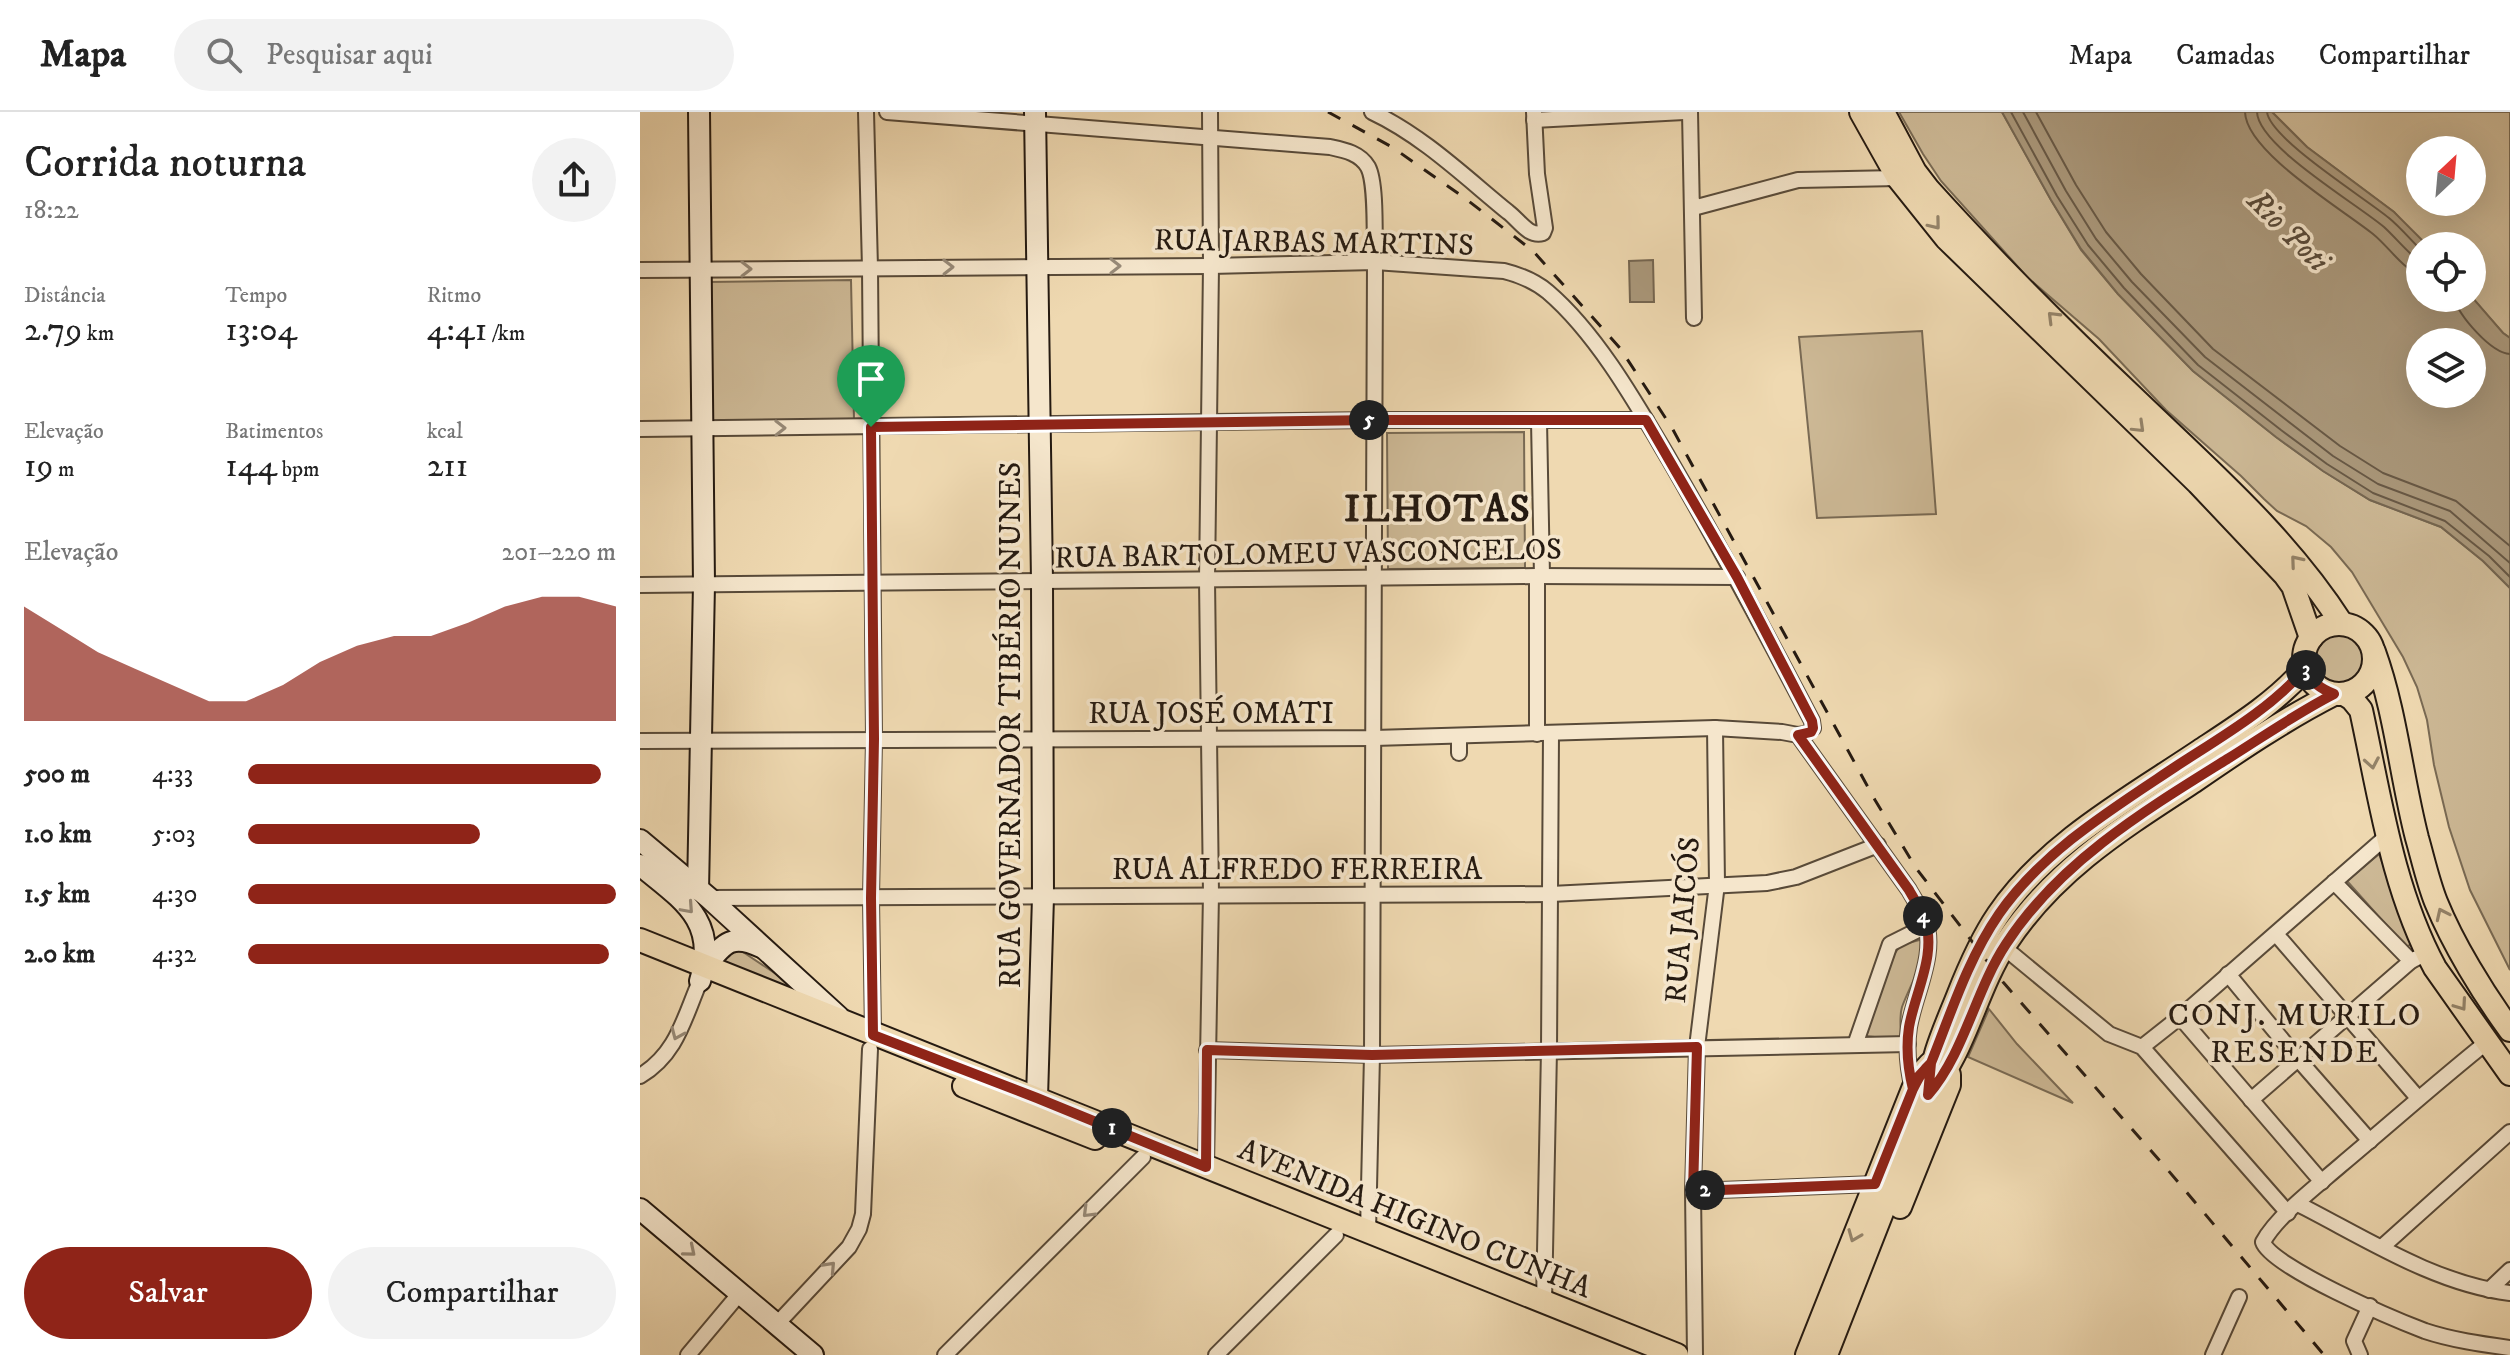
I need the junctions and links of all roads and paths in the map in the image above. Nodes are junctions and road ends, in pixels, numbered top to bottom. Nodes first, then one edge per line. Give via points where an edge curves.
1 (699, 112) edge
2 (866, 112) edge
3 (887, 112) edge
4 (1210, 112) edge
5 (1372, 112) edge
6 (1687, 112) edge
7 (1861, 112) edge
8 (1883, 112) edge
9 (1534, 116) edge
10 (1035, 118) edge
11 (1209, 136) junction
12 (1898, 178) junction
13 (1693, 203) junction
14 (1375, 262) junction
15 (1037, 266) junction
16 (1211, 266) junction
17 (870, 268) junction
18 (699, 269) junction
19 (640, 270) edge
20 (1694, 318) dead end
21 (2074, 352) junction
22 (1374, 420) junction
23 (1646, 420) junction
24 (1539, 421) junction
25 (1210, 423) junction
26 (1040, 425) junction
27 (871, 427) junction
28 (640, 429) edge
29 (702, 429) junction
30 (2206, 479) junction
31 (1540, 576) junction
32 (1737, 577) junction
33 (1375, 578) junction
34 (1207, 580) junction
35 (1042, 581) junction
36 (872, 583) junction
37 (704, 584) junction
38 (640, 585) edge
39 (2342, 624) junction
40 (2311, 638) junction
41 (2374, 652) junction
42 (2305, 669) junction
43 (2339, 694) junction
44 (1715, 728) junction
45 (1544, 734) junction
46 (1798, 735) junction
47 (1459, 736) junction
48 (1374, 738) junction
49 (874, 739) junction
50 (1209, 739) junction
51 (1042, 740) junction
52 (640, 741) edge
53 (701, 741) junction
54 (1459, 753) dead end
55 (2387, 836) junction
56 (640, 840) edge
57 (1878, 845) junction
58 (640, 865) edge
59 (2334, 882) junction
60 (1717, 884) junction
61 (1372, 893) junction
62 (704, 894) junction
63 (1211, 894) junction
64 (1551, 894) junction
65 (1043, 897) junction
66 (871, 898) junction
67 (1926, 926) junction
68 (2276, 934) junction
69 (640, 940) edge
70 (764, 948) junction
71 (2012, 954) dead end
72 (640, 955) edge
73 (2419, 957) junction
74 (702, 974) junction
75 (2228, 974) junction
76 (2180, 1017) junction
77 (2348, 1018) junction
78 (845, 1022) junction
79 (2510, 1030) edge
80 (871, 1042) junction
81 (2487, 1042) junction
82 (1908, 1044) junction
83 (1855, 1045) junction
84 (1697, 1047) junction
85 (2142, 1047) junction
86 (1207, 1050) junction
87 (1549, 1050) junction
88 (1372, 1055) junction
89 (2298, 1059) junction
90 (1939, 1067) junction
91 (2509, 1071) edge
92 (640, 1076) edge
93 (1920, 1092) junction
94 (2418, 1098) junction
95 (2251, 1100) junction
96 (1030, 1104) junction
97 (2510, 1132) edge
98 (2370, 1141) junction
99 (1143, 1157) junction
100 (1206, 1167) junction
101 (2322, 1182) junction
102 (1875, 1184) junction
103 (1693, 1191) junction
104 (640, 1209) edge
105 (2293, 1209) junction
106 (1368, 1232) junction
107 (1336, 1235) junction
108 (2382, 1247) junction
109 (2510, 1270) edge
110 (2489, 1290) junction
111 (740, 1293) junction
112 (2510, 1293) edge
113 (2239, 1297) dead end
114 (1544, 1303) junction
115 (2370, 1306) junction
116 (777, 1324) junction
117 (2510, 1348) edge
118 (2358, 1352) edge
119 (688, 1355) edge
120 (813, 1355) edge
121 (945, 1355) edge
122 (1216, 1355) edge
123 (1637, 1355) edge
124 (1677, 1355) edge
125 (1695, 1355) edge
126 (1807, 1355) edge
127 (1826, 1355) edge
128 (1842, 1355) edge
129 (2213, 1355) edge
130 (2506, 1355) edge

1 - 18 street
2 - 17 street
3 - 10 street
4 - 11 street
5 - 9 street via 1420,140 1531,233 1543,233
6 - 9 street
6 - 13 street
7 - 12 main road
21 -> 8 main road via 1928,189
10 - 11 street
10 - 15 street, RUA GOVERNADOR TIBÉRIO NUNES
11 - 14 street via 1330,147 1359,158 1372,181
11 - 16 street
12 - 13 street via 1798,180 1697,207
12 -> 21 main road via 1946,238
13 - 20 street
14 - 16 street, RUA JARBAS MARTINS
14 - 22 street
14 - 23 street, RUA JARBAS MARTINS via 1504,271 1533,281 1586,333
15 -> 16 street, RUA JARBAS MARTINS
17 -> 15 street, RUA JARBAS MARTINS
15 - 26 street, RUA GOVERNADOR TIBÉRIO NUNES
16 - 25 street
18 -> 17 street, RUA JARBAS MARTINS
17 - 27 street
18 - 19 street, RUA JARBAS MARTINS
18 - 29 street
21 - 30 main road
22 - 24 street
22 - 25 street
22 - 33 street
23 - 24 street
23 - 32 street, RUA JARBAS MARTINS
24 - 31 street
25 - 26 street
25 - 34 street
26 - 27 street
26 - 35 street, RUA GOVERNADOR TIBÉRIO NUNES
29 -> 27 street
27 - 36 street
28 - 29 street
29 - 37 street
39 -> 30 main road via 2282,543
30 - 40 main road via 2293,586
31 - 32 street, RUA BARTOLOMEU VASCONCELOS
31 - 33 street, RUA BARTOLOMEU VASCONCELOS
31 - 45 street
32 - 46 street, RUA JARBAS MARTINS via 1812,721 1811,732
33 - 34 street, RUA BARTOLOMEU VASCONCELOS
33 - 48 street
34 - 35 street, RUA BARTOLOMEU VASCONCELOS
34 - 50 street
35 - 36 street, RUA BARTOLOMEU VASCONCELOS
35 - 51 street, RUA GOVERNADOR TIBÉRIO NUNES
36 - 37 street, RUA BARTOLOMEU VASCONCELOS
36 - 49 street
37 - 38 street, RUA BARTOLOMEU VASCONCELOS
37 - 53 street
39 - 40 main road via 2330,625
39 - 41 main road via 2363,633
40 - 42 main road
41 - 43 main road via 2375,664 2364,684
79 -> 41 main road via 2436,900
42 - 43 main road via 2321,689
42 - 90 main road via 2268,706 2096,820 2027,880 1982,942
43 -> 55 main road via 2361,710
43 - 90 main road via 2290,718 2078,861 2043,895 2004,946
44 - 45 street, RUA JOSÉ OMATI
44 - 46 street, RUA JOSÉ OMATI
44 - 60 street, RUA JAICÓS
45 - 47 street, RUA JOSÉ OMATI
45 - 64 street
46 - 57 street
47 - 48 street, RUA JOSÉ OMATI
47 - 54 street
48 - 50 street, RUA JOSÉ OMATI
48 - 61 street
49 - 51 street, RUA JOSÉ OMATI
49 - 53 street, RUA JOSÉ OMATI
49 - 66 street
50 - 51 street, RUA JOSÉ OMATI
50 - 63 street
51 - 65 street, RUA GOVERNADOR TIBÉRIO NUNES
52 - 53 street, RUA JOSÉ OMATI
53 - 62 street
55 - 59 street
55 - 73 main road
56 - 62 street
57 - 60 street, RUA ALFREDO FERREIRA via 1796,877
57 - 67 street
58 -> 74 street via 697,918 703,934
59 - 68 street
59 - 73 street
60 - 64 street, RUA ALFREDO FERREIRA
60 - 84 street, RUA JAICÓS
61 - 63 street, RUA ALFREDO FERREIRA
61 - 64 street, RUA ALFREDO FERREIRA
61 - 88 street
62 - 66 street, RUA ALFREDO FERREIRA
62 - 70 street
63 - 65 street, RUA ALFREDO FERREIRA
63 - 86 street
64 - 87 street
65 - 66 street, RUA ALFREDO FERREIRA
65 - 96 street, RUA GOVERNADOR TIBÉRIO NUNES
66 - 80 street
67 - 82 street via 1924,971
67 - 83 street via 1890,944
68 - 75 street
68 - 77 street
69 - 74 main road, AVENIDA HIGINO CUNHA
70 - 74 street via 732,940
70 - 78 street
71 - 85 street via 2109,1034
72 - 74 main road, AVENIDA HIGINO CUNHA
73 - 77 street
73 -> 81 main road via 2435,968
74 - 78 main road, AVENIDA HIGINO CUNHA
74 - 80 main road, AVENIDA HIGINO CUNHA
74 -> 92 street via 670,1050
75 - 76 street
75 - 89 street
76 - 85 street
76 - 95 street
77 - 89 street
77 - 94 street
78 - 80 main road, AVENIDA HIGINO CUNHA
80 - 96 main road, AVENIDA HIGINO CUNHA
116 -> 80 street via 849,1247 859,1229
81 - 91 main road
81 - 94 street
82 - 83 street
82 - 93 street via 1908,1071
83 - 84 street
84 - 87 street
84 - 103 street, RUA JAICÓS
85 - 105 street
86 - 88 street
86 - 100 street
87 - 88 street
87 - 114 street
88 - 106 street
89 - 95 street
89 - 98 street
90 - 93 main road via 1919,1076
90 - 128 main road via 1950,1077 1949,1085
93 - 102 main road
93 - 127 main road
94 - 98 street
95 - 101 street
96 - 99 main road, AVENIDA HIGINO CUNHA
96 - 100 main road, AVENIDA HIGINO CUNHA
97 - 108 street
98 - 101 street
99 - 107 main road, AVENIDA HIGINO CUNHA
99 -> 121 street
100 - 106 main road, AVENIDA HIGINO CUNHA
101 - 105 street
102 - 103 street
102 -> 126 main road
103 - 125 street, RUA JAICÓS
104 -> 111 street
105 - 108 street
105 - 115 street via 2263,1242 2273,1257
106 - 114 main road, AVENIDA HIGINO CUNHA
107 - 122 street
107 - 123 main road, AVENIDA HIGINO CUNHA
108 - 110 street
109 - 110 street
110 - 112 street
111 - 116 street
111 - 119 street
113 - 129 street
114 - 124 main road, AVENIDA HIGINO CUNHA
115 - 117 street via 2431,1332
115 - 118 street via 2356,1336
116 - 120 street
117 - 130 street

